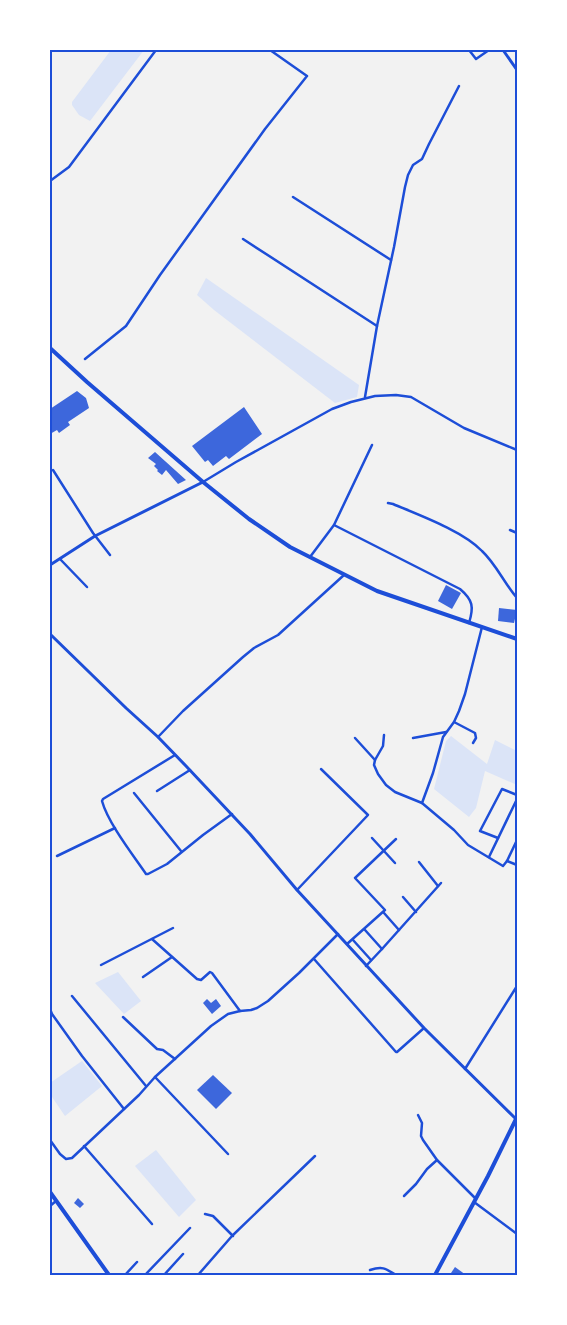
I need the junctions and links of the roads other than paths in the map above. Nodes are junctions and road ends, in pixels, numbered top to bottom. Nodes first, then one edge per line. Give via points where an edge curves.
1 (156, 50) edge
2 (270, 50) edge
3 (469, 50) edge
4 (489, 50) edge
5 (503, 50) edge
6 (517, 70) edge
7 (460, 86) dead end
8 (50, 181) edge
9 (293, 197) dead end
10 (243, 239) dead end
11 (391, 260) junction
12 (377, 326) junction
13 (50, 348) edge
14 (85, 359) dead end
15 (364, 398) junction
16 (372, 446) dead end
17 (517, 450) edge
18 (53, 470) dead end
19 (203, 482) junction
20 (388, 503) dead end
21 (334, 525) junction
22 (510, 530) dead end
23 (517, 533) edge
24 (95, 536) junction
25 (110, 555) dead end
26 (60, 558) junction
27 (310, 558) junction
28 (50, 565) edge
29 (344, 575) junction
30 (87, 587) dead end
31 (517, 598) edge
32 (469, 622) junction
33 (482, 627) junction
34 (50, 634) edge
35 (517, 639) edge
36 (454, 722) junction
37 (446, 732) junction
38 (384, 735) dead end
39 (158, 737) junction
40 (356, 738) dead end
41 (413, 738) dead end
42 (473, 743) dead end
43 (175, 755) junction
44 (375, 760) junction
45 (321, 769) dead end
46 (190, 770) junction
47 (157, 791) dead end
48 (134, 793) dead end
49 (517, 795) edge
50 (517, 800) edge
51 (422, 803) junction
52 (232, 814) junction
53 (116, 828) junction
54 (372, 838) dead end
55 (498, 838) junction
56 (396, 839) dead end
57 (517, 840) edge
58 (384, 851) junction
59 (181, 852) junction
60 (57, 856) dead end
61 (489, 857) junction
62 (507, 861) junction
63 (419, 862) dead end
64 (395, 863) dead end
65 (517, 865) edge
66 (441, 883) dead end
67 (438, 886) junction
68 (297, 890) junction
69 (403, 897) dead end
70 (416, 912) junction
71 (384, 913) dead end
72 (173, 928) dead end
73 (365, 930) dead end
74 (399, 930) junction
75 (338, 934) junction
76 (152, 939) junction
77 (353, 940) dead end
78 (347, 944) junction
79 (382, 949) junction
80 (172, 957) junction
81 (314, 959) junction
82 (371, 960) junction
83 (101, 965) dead end
84 (366, 966) junction
85 (142, 977) dead end
86 (517, 986) edge
87 (72, 996) dead end
88 (50, 1009) edge
89 (240, 1011) junction
90 (123, 1017) dead end
91 (424, 1028) junction
92 (174, 1059) junction
93 (465, 1069) junction
94 (155, 1077) junction
95 (146, 1086) junction
96 (124, 1109) junction
97 (418, 1115) dead end
98 (516, 1118) edge
99 (50, 1140) edge
100 (84, 1146) junction
101 (228, 1154) dead end
102 (315, 1156) dead end
103 (436, 1160) junction
104 (50, 1192) edge
105 (404, 1196) dead end
106 (475, 1200) junction
107 (56, 1201) junction
108 (50, 1206) edge
109 (205, 1214) dead end
110 (152, 1224) dead end
111 (190, 1228) dead end
112 (517, 1234) edge
113 (233, 1236) junction
114 (183, 1254) dead end
115 (137, 1262) dead end
116 (370, 1270) dead end
117 (109, 1275) edge
118 (124, 1275) edge
119 (145, 1275) edge
120 (164, 1275) edge
121 (198, 1275) edge
122 (396, 1275) edge
123 (435, 1275) edge

1 - 8 street via 69,167
2 - 14 street via 307,76 126,326
3 - 4 street via 476,59
5 - 6 street
7 - 11 street via 422,159 413,165 408,175
9 - 11 street
10 - 12 street
11 - 12 street
12 - 15 street
13 - 19 main road
15 - 17 street via 411,397 464,428
15 - 19 street via 332,409
16 - 21 street
18 - 24 street
19 - 24 street
19 - 27 main road via 264,530
20 - 31 street via 474,543
21 - 27 street
21 - 32 street via 460,589 472,604
22 - 23 street
24 - 25 street
24 - 26 street
26 - 28 street
26 - 30 street
27 - 29 main road
29 - 32 main road via 377,591
29 - 39 street via 278,635 243,657
32 - 33 main road
33 - 35 main road
33 - 36 street via 465,694
34 - 39 street
36 - 37 street
36 - 42 street via 475,733
37 - 41 street
37 - 51 street
38 - 44 street via 383,746
39 - 43 street
40 - 44 street
43 - 46 street
43 - 53 street via 103,799 102,803
44 - 51 street via 374,765 386,785
45 - 68 street via 368,815
46 - 47 street
46 - 52 street
48 - 59 street
49 - 55 street via 502,789 480,831
50 - 55 street
51 - 61 street via 468,845
52 - 59 street
52 - 68 street
53 - 59 street via 146,874 167,864
53 - 60 street
54 - 58 street
55 - 61 street
56 - 58 street
57 - 62 street
58 - 64 street
58 - 78 street via 355,878 384,910
61 - 62 street via 503,866
62 - 65 street
63 - 67 street
66 - 67 street
67 - 70 street
68 - 75 street
69 - 70 street
70 - 74 street
71 - 74 street
72 - 76 street
73 - 79 street
74 - 79 street
75 - 78 street
75 - 81 street
76 - 80 street
76 - 83 street
77 - 82 street
78 - 84 street
79 - 82 street
80 - 85 street
80 - 89 street via 197,979 202,980 212,973
81 - 89 street via 268,1001 257,1008
81 - 91 street via 396,1052
82 - 84 street
84 - 91 street
86 - 93 street
87 - 95 street
88 - 96 street
89 - 92 street via 228,1014 211,1026
90 - 92 street via 157,1049
91 - 93 street
92 - 94 street
93 - 98 street
94 - 95 street
94 - 101 street
95 - 96 street
96 - 100 street
97 - 103 street via 422,1123 421,1137
98 - 106 main road
99 - 100 street via 66,1159 72,1158
100 - 110 street
102 - 113 street
103 - 105 street
103 - 106 street
104 - 107 main road
106 - 112 street
106 - 123 main road
107 - 108 street
107 - 117 main road
109 - 113 street via 213,1216
111 - 119 street
113 - 121 street
114 - 120 street
115 - 118 street
116 - 122 street via 380,1267

